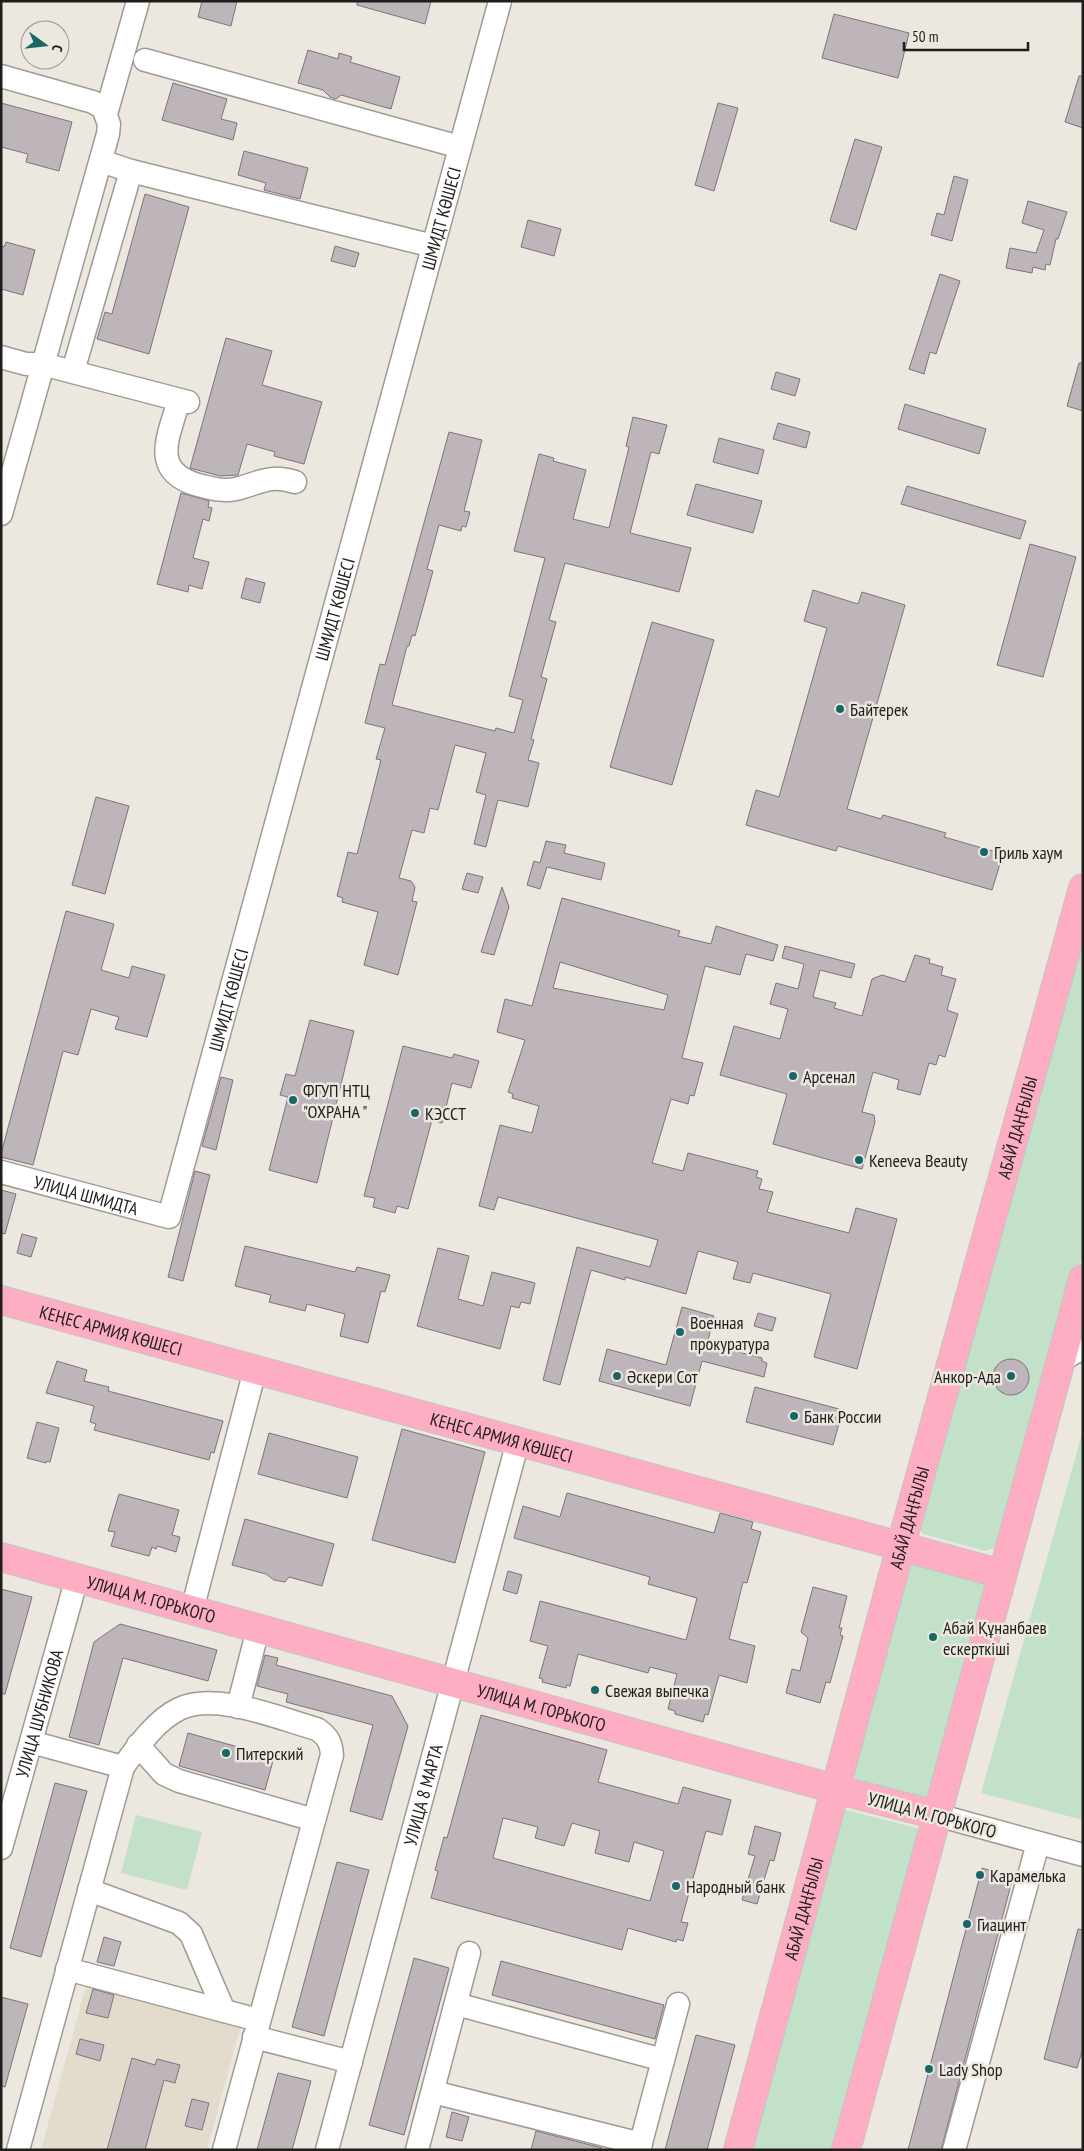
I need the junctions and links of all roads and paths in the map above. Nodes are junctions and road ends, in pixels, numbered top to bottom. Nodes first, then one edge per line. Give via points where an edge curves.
1 (138, 1) edge
2 (500, 1) edge
3 (145, 60) dead end
4 (1, 76) edge
5 (106, 114) junction
6 (460, 147) junction
7 (101, 161) junction
8 (131, 171) junction
9 (433, 246) junction
10 (1, 358) edge
11 (42, 364) junction
12 (73, 372) junction
13 (295, 482) dead end
14 (1, 514) edge
15 (1083, 888) edge
16 (1, 1172) edge
17 (169, 1218) joint
18 (1083, 1279) edge
19 (1, 1300) edge
20 (1072, 1355) edge
21 (255, 1370) junction
22 (518, 1441) junction
23 (901, 1546) junction
24 (1, 1557) edge
25 (1002, 1574) junction
26 (77, 1578) junction
27 (192, 1610) junction
28 (258, 1629) junction
29 (453, 1683) junction
30 (238, 1707) junction
31 (31, 1742) junction
32 (138, 1745) junction
33 (123, 1767) junction
34 (835, 1789) junction
35 (937, 1815) junction
36 (314, 1820) junction
37 (1038, 1843) junction
38 (1, 1848) edge
39 (1083, 1855) edge
40 (89, 1890) junction
41 (469, 1953) dead end
42 (67, 1969) junction
43 (456, 2004) junction
44 (678, 2004) dead end
45 (224, 2011) junction
46 (256, 2029) junction
47 (663, 2060) junction
48 (351, 2062) junction
49 (432, 2092) junction
50 (640, 2147) edge
51 (334, 2148) edge
52 (18, 2150) edge
53 (224, 2150) edge
54 (417, 2150) edge
55 (738, 2150) edge
56 (846, 2150) edge
57 (954, 2150) edge

1 - 5 street
2 - 6 street, ШМИДТ КӨШЕСІ
3 - 6 street
4 - 5 street via 93,102
5 - 7 street via 108,134
6 - 9 street, ШМИДТ КӨШЕСІ
7 - 8 street
7 - 11 street
8 - 9 street
8 - 12 street
9 - 17 street, ШМИДТ КӨШЕСІ
10 - 11 street
11 - 12 street
11 - 14 street
12 - 13 street via 184,401 166,454 170,470 182,480 222,491 263,479 281,478
15 - 23 main road, АБАЙ ДАҢҒЫЛЫ
16 - 17 street, УЛИЦА ШМИДТА
18 - 20 main road
19 - 21 main road, КЕҢЕС АРМИЯ КӨШЕСІ
20 - 25 main road
21 - 22 main road, КЕҢЕС АРМИЯ КӨШЕСІ
21 - 27 street
22 - 23 main road, КЕҢЕС АРМИЯ КӨШЕСІ
22 - 29 street, УЛИЦА 8 МАРТА
23 - 25 main road, КЕҢЕС АРМИЯ КӨШЕСІ
23 - 34 main road, АБАЙ ДАҢҒЫЛЫ
24 - 26 main road, УЛИЦА М. ГОРЬКОГО
25 - 35 main road
26 - 27 main road, УЛИЦА М. ГОРЬКОГО
26 - 31 street, УЛИЦА ШУБНИКОВА
27 - 28 main road, УЛИЦА М. ГОРЬКОГО
28 - 29 main road, УЛИЦА М. ГОРЬКОГО
28 - 30 street
29 - 34 main road, УЛИЦА М. ГОРЬКОГО
29 - 48 street, УЛИЦА 8 МАРТА
30 - 32 street via 199,1703 178,1709
30 - 36 street via 317,1730 327,1736 332,1755
31 - 33 street
31 - 38 street, УЛИЦА ШУБНИКОВА
32 - 33 street
32 - 36 street via 164,1774 179,1782
33 - 40 street
34 - 35 main road, УЛИЦА М. ГОРЬКОГО
34 - 55 main road, АБАЙ ДАҢҒЫЛЫ
35 - 37 street, УЛИЦА М. ГОРЬКОГО
35 - 56 main road
36 - 46 street
37 - 39 street, УЛИЦА М. ГОРЬКОГО
37 - 57 street
40 - 42 street
40 - 45 street via 178,1924 192,1934
41 - 43 street
42 - 45 street
42 - 52 street
43 - 47 street
43 - 49 street
44 - 47 street
45 - 46 street
46 - 48 street
46 - 53 street
47 - 50 street
48 - 51 street, УЛИЦА 8 МАРТА
49 - 50 street
49 - 54 street

